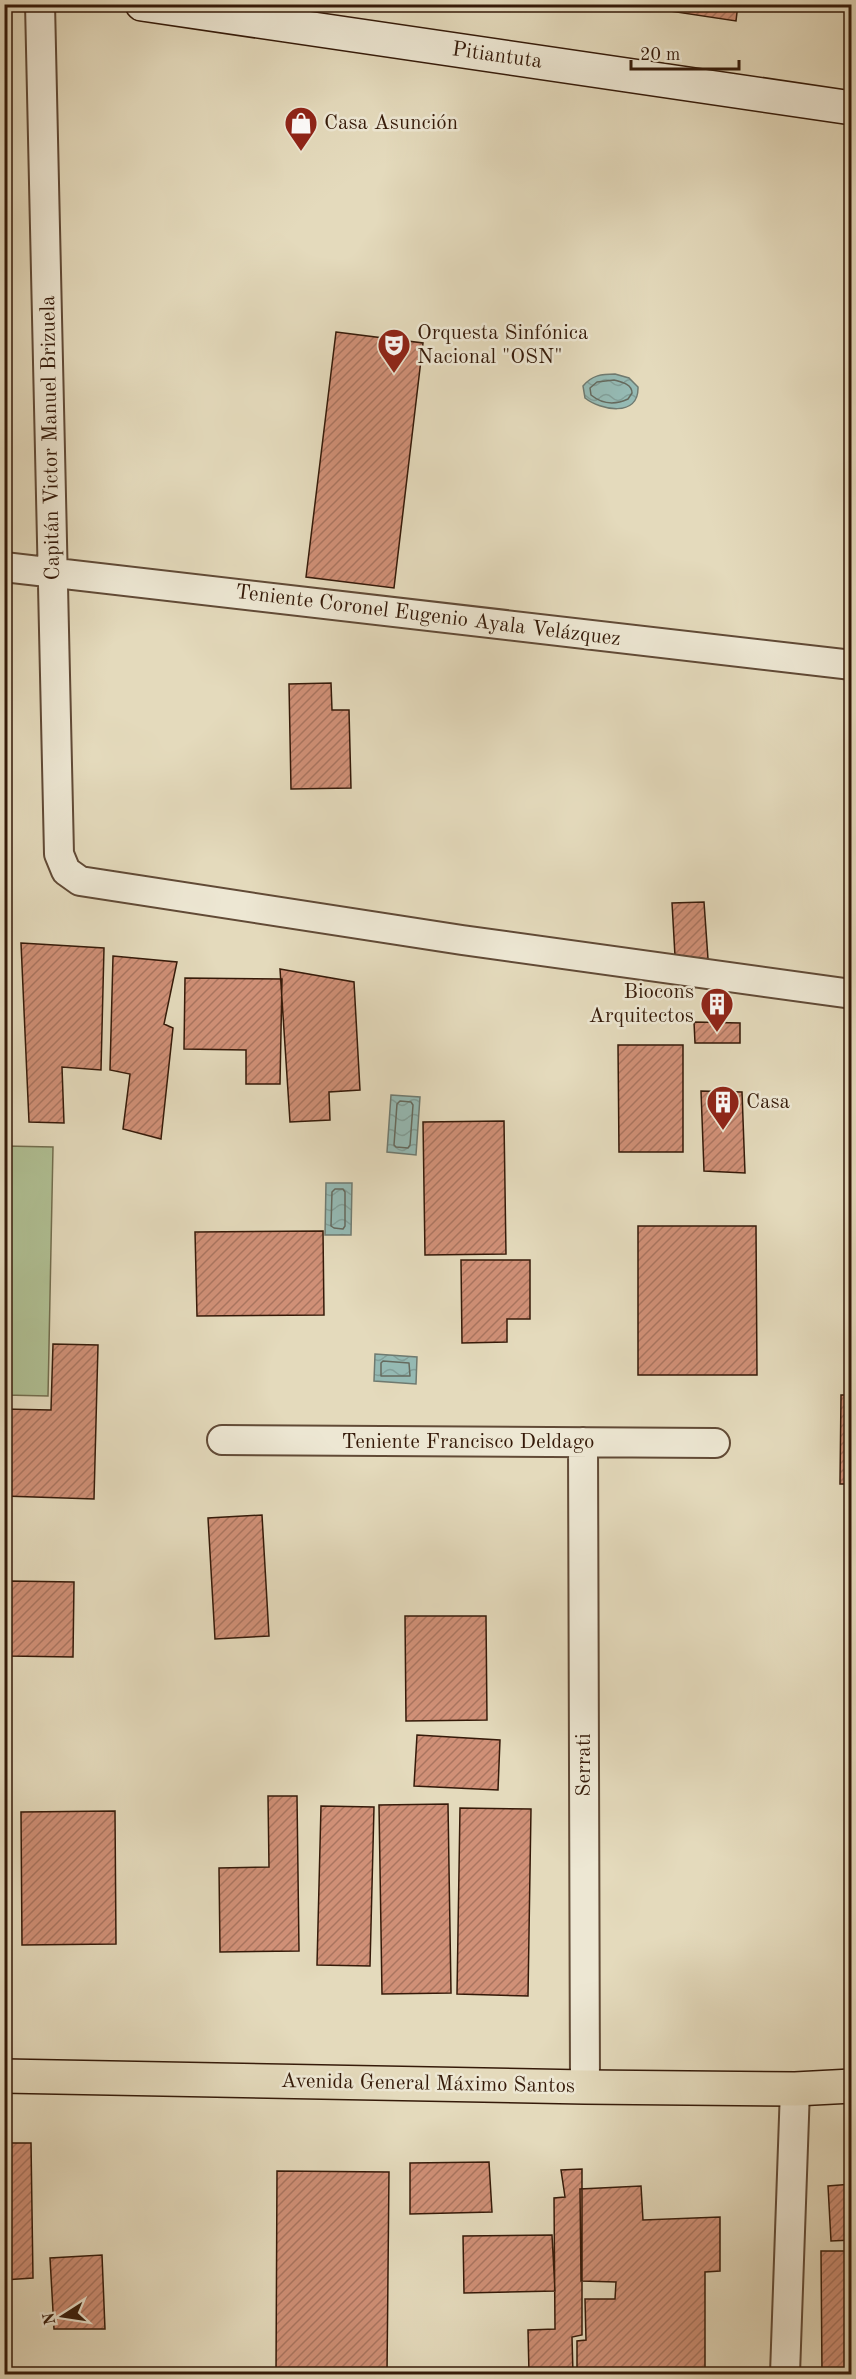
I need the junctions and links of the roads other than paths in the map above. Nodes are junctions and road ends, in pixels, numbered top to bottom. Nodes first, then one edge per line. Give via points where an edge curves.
1 (40, 4) edge
2 (142, 4) edge
3 (852, 108) edge
4 (4, 567) edge
5 (54, 573) junction
6 (852, 665) edge
7 (852, 994) edge
8 (222, 1440) dead end
9 (583, 1443) junction
10 (715, 1443) dead end
11 (4, 2076) edge
12 (852, 2086) edge
13 (585, 2087) junction
14 (795, 2089) junction
15 (785, 2374) edge

1 - 5 street, Capitán Victor Manuel Brizuela
2 - 3 street, Pitiantuta
4 - 5 street, Teniente Coronel Eugenio Ayala Velázquez
5 - 6 street, Teniente Coronel Eugenio Ayala Velázquez
5 - 7 street, Capitán Victor Manuel Brizuela via 58,854 66,871 80,881 462,940
8 - 9 street, Teniente Francisco Deldago
9 - 10 street, Teniente Francisco Deldago
9 - 13 street, Serrati
11 - 13 main road, Avenida General Máximo Santos
12 - 14 main road, Avenida General Máximo Santos
13 - 14 main road, Avenida General Máximo Santos
14 - 15 street

